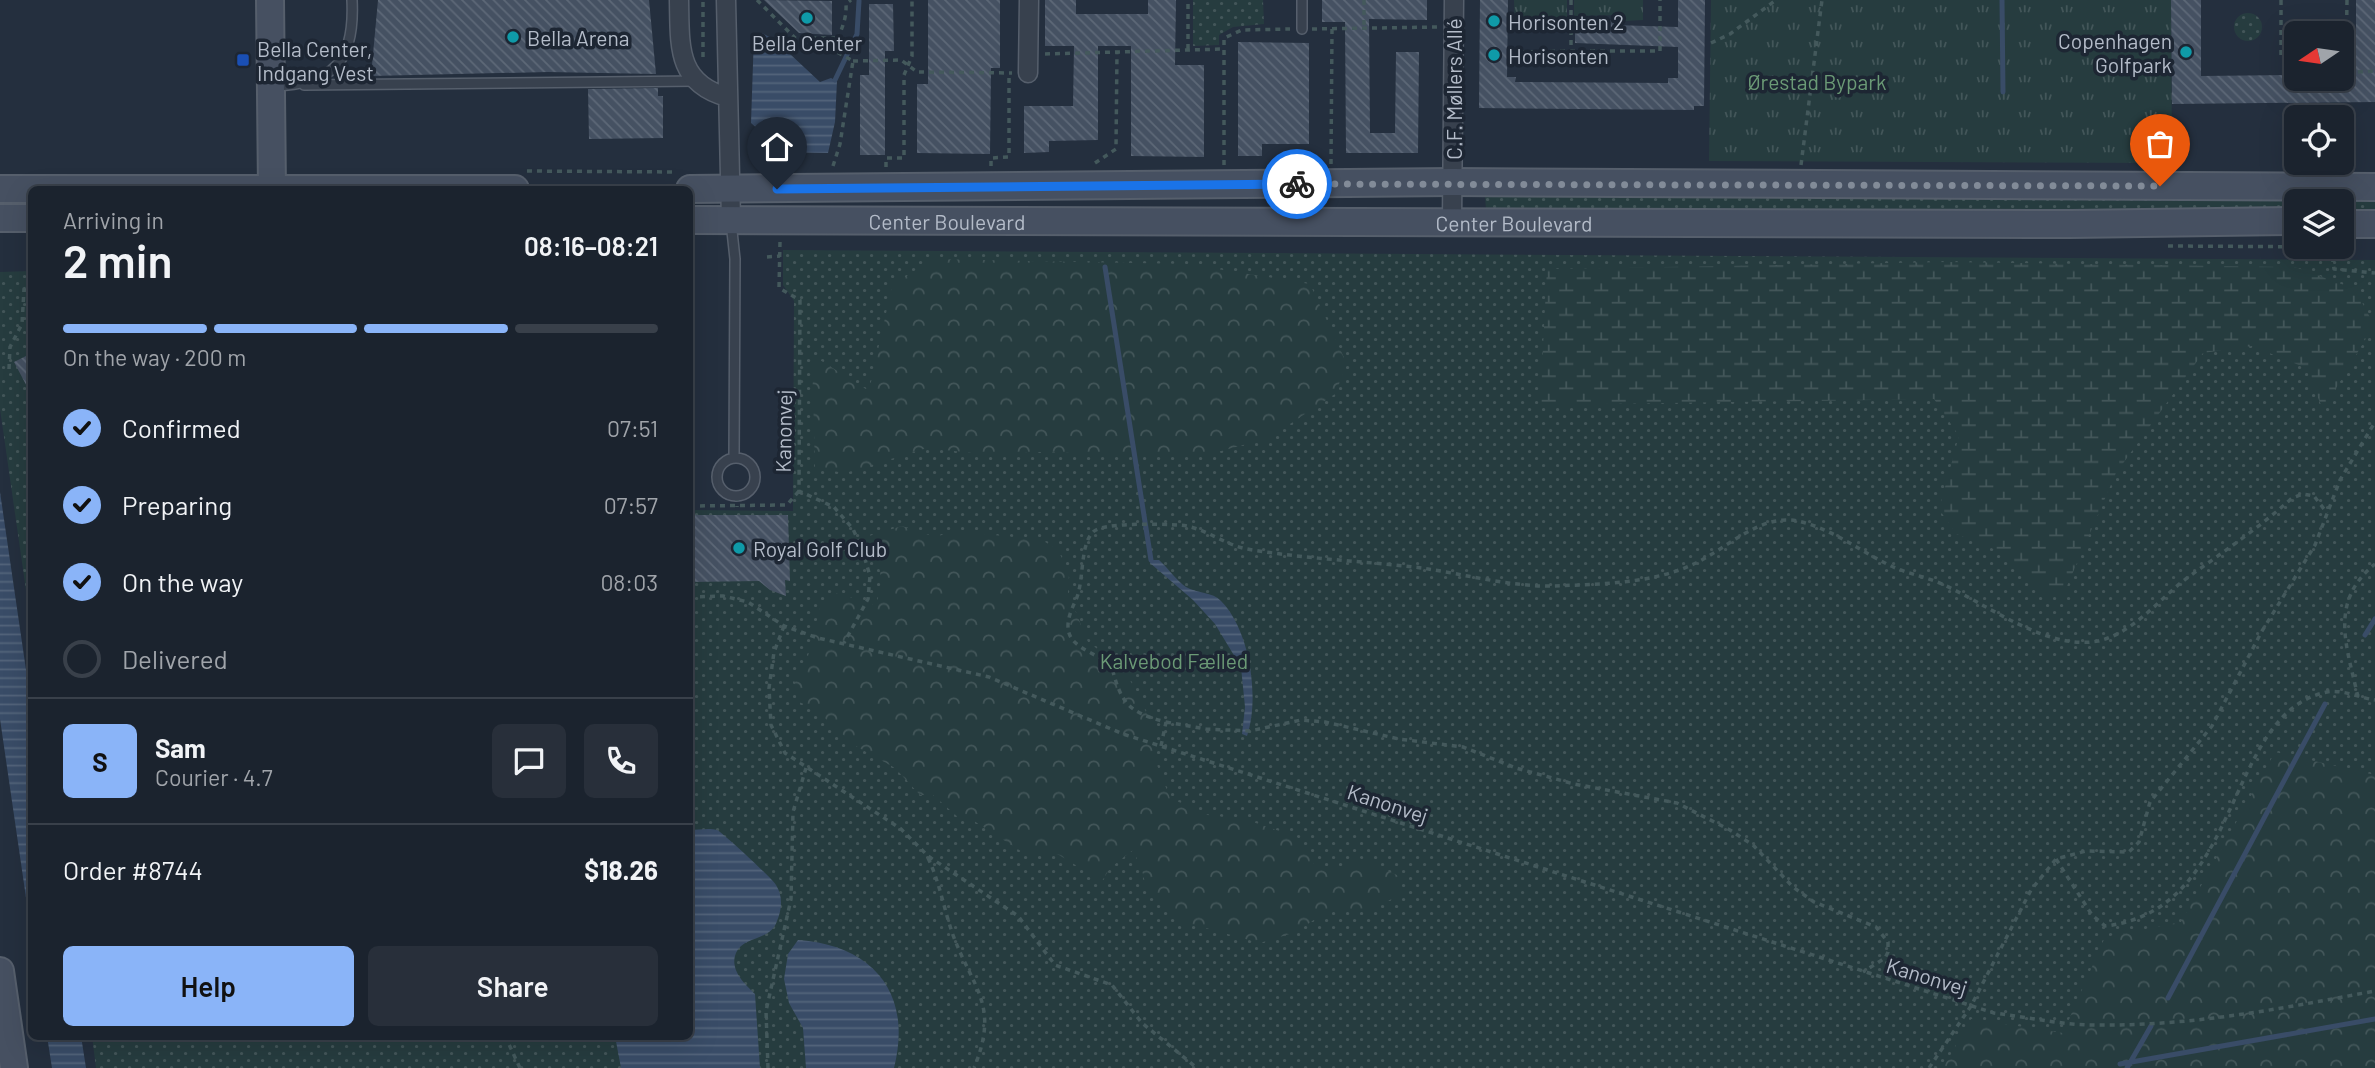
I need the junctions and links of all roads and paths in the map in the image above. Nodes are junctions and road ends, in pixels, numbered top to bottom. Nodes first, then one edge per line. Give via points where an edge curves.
1 (270, 0) edge
2 (352, 0) edge
3 (679, 0) edge
4 (703, 0) edge
5 (726, 0) edge
6 (757, 0) edge
7 (851, 0) edge
8 (912, 0) edge
9 (1030, 0) edge
10 (1188, 0) edge
11 (1302, 0) edge
12 (1364, 0) edge
13 (1454, 0) edge
14 (1571, 0) edge
15 (1660, 0) edge
16 (1776, 0) edge
17 (1822, 0) edge
18 (2281, 0) edge
19 (2347, 0) edge
20 (1454, 27) junction
21 (1364, 28) junction
22 (1302, 29) junction
23 (1332, 29) junction
24 (837, 38) junction
25 (1711, 43) dead end
26 (1188, 49) junction
27 (1224, 49) junction
28 (1117, 51) junction
29 (1571, 51) junction
30 (1520, 52) dead end
31 (1029, 54) junction
32 (2281, 59) dead end
33 (852, 61) junction
34 (908, 65) junction
35 (2375, 71) edge
36 (1009, 73) junction
37 (1028, 73) joint
38 (697, 81) junction
39 (304, 85) junction
40 (271, 86) junction
41 (727, 96) junction
42 (886, 172) dead end
43 (1452, 182) junction
44 (1330, 183) junction
45 (1224, 184) junction
46 (1800, 184) junction
47 (272, 186) edge
48 (1095, 186) junction
49 (990, 187) junction
50 (2375, 187) edge
51 (827, 188) junction
52 (0, 189) edge
53 (28, 189) edge
54 (693, 190) edge
55 (728, 190) junction
56 (0, 218) edge
57 (28, 218) edge
58 (693, 220) edge
59 (731, 220) junction
60 (1452, 220) junction
61 (2284, 221) edge
62 (2354, 223) edge
63 (2375, 223) edge
64 (780, 236) dead end
65 (780, 256) junction
66 (767, 257) dead end
67 (2333, 259) edge
68 (2375, 273) edge
69 (28, 288) edge
70 (9, 369) dead end
71 (2375, 422) edge
72 (734, 458) junction
73 (799, 491) junction
74 (737, 496) junction
75 (693, 506) edge
76 (737, 507) junction
77 (2327, 513) junction
78 (2375, 564) edge
79 (693, 597) edge
80 (784, 626) junction
81 (844, 643) junction
82 (2358, 697) junction
83 (2375, 700) edge
84 (1166, 722) junction
85 (1161, 746) junction
86 (806, 768) junction
87 (928, 856) junction
88 (2056, 859) junction
89 (0, 971) edge
90 (1862, 972) junction
91 (2375, 991) edge
92 (1971, 1006) junction
93 (507, 1040) edge
94 (14, 1068) edge
95 (520, 1068) edge
96 (768, 1068) edge
97 (974, 1068) edge
98 (1197, 1068) edge
99 (1929, 1068) edge

1 - 40 street
2 - 39 lane via 351,46 344,57
3 - 38 street via 680,48
4 - 38 path via 703,69
5 - 41 street
6 - 24 path via 795,38
7 - 24 path via 846,4 847,21
8 - 34 path
9 - 31 street
10 - 26 path
11 - 22 lane
12 - 21 path
13 - 20 street, C.F. Møllers Allé
14 - 29 path
15 - 29 path via 1660,51
16 - 25 path
17 - 46 path
18 - 32 path
19 - 35 path via 2346,67
20 - 21 path
20 - 43 street, C.F. Møllers Allé
21 - 23 path
22 - 23 path
22 - 27 path via 1242,30 1224,38
23 - 44 path
24 - 33 path via 835,51
26 - 27 path
26 - 28 path
27 - 45 path
28 - 31 path
28 - 48 path via 1116,149 1095,161
29 - 30 path
31 - 37 street
33 - 34 path via 901,60
33 - 51 path via 840,144
34 - 36 path via 917,72
34 - 42 path via 904,75 904,158 887,158
36 - 37 path
36 - 49 path via 1009,158 991,158
38 - 39 lane
38 - 41 street via 710,92
39 - 40 lane
40 - 47 street
41 - 55 street
43 - 44 street, Center Boulevard
43 - 46 street, Center Boulevard
43 - 60 street, C.F. Møllers Allé
44 - 45 street, Center Boulevard
45 - 48 street, Center Boulevard
46 - 50 street, Center Boulevard
48 - 49 street, Center Boulevard
49 - 51 street, Center Boulevard
51 - 55 street, Center Boulevard
52 - 53 street
54 - 55 street, Center Boulevard
55 - 59 street
56 - 57 street
58 - 59 street, Center Boulevard
59 - 60 street, Center Boulevard
59 - 72 lane via 735,259
60 - 61 street, Center Boulevard
62 - 63 street
64 - 65 path, Kanonvej
65 - 66 path
65 - 73 path, Kanonvej via 779,288 800,300
67 - 68 path via 2334,269
69 - 70 path via 24,289 22,324 9,347
71 - 77 path via 2340,480
72 - 74 lane via 720,467 717,478 721,489
72 - 74 lane via 751,465 755,477 751,488
73 - 76 path via 787,505
73 - 81 path, Kanonvej via 834,507 862,548 870,576 868,599
74 - 76 path
75 - 76 path
77 - 84 path via 2314,496 2292,499 2222,556 2185,579 2124,632 2097,641 2048,635 2001,616 1964,594 1891,566 1841,537 1801,521 1780,519 1756,528 1696,563 1657,579 1549,586 1242,548 1181,525 1109,523 1093,532 1085,548 1080,592 1066,628 1069,639 1111,664 1126,704 1140,715
77 - 88 path via 2315,545 2262,631 2213,726 2150,802 2139,842 2129,852 2086,851
78 - 82 path via 2365,572 2345,608 2342,624
79 - 80 path via 723,596 748,602
80 - 81 path
80 - 86 path via 769,679 771,726 785,753
81 - 85 path, Kanonvej via 989,677
82 - 83 path
82 - 88 path via 2330,691 2287,711 2262,749 2201,868 2178,893 2128,923 2105,926 2092,915
84 - 85 path
84 - 90 path via 1241,731 1301,720 1325,722 1399,739 1463,747 1516,768 1677,803 1753,845 1814,902 1876,927 1888,942 1888,952
85 - 90 path, Kanonvej
86 - 87 path via 901,829
86 - 96 path via 793,812 791,899 766,1011
87 - 97 path via 955,939 981,991 985,1012
87 - 98 path via 1018,916 1055,965 1112,985 1142,1023
88 - 92 path via 2031,890
89 - 94 street
90 - 92 path, Kanonvej
91 - 92 path, Kanonvej via 2220,1020 2180,1023 2092,1025
92 - 99 path
93 - 95 path

